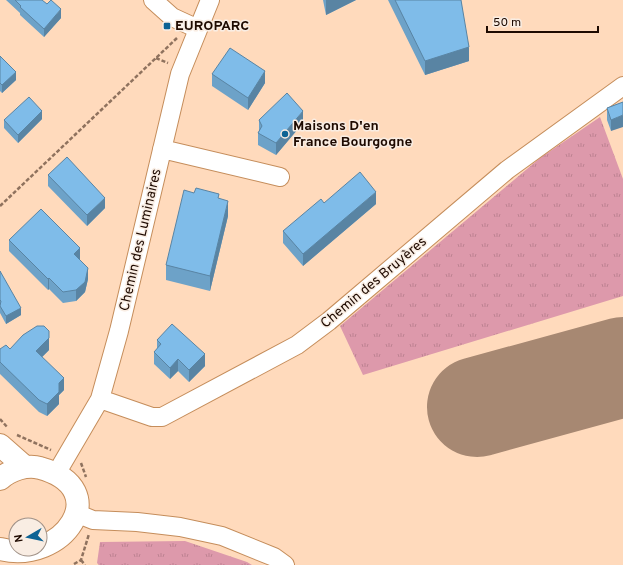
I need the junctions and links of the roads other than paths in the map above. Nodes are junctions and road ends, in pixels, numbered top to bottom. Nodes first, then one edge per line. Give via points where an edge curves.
1 (153, 0) edge
2 (210, 0) edge
3 (198, 29) junction
4 (623, 86) edge
5 (162, 149) junction
6 (280, 176) dead end
7 (100, 399) junction
8 (0, 445) edge
9 (25, 467) junction
10 (56, 474) junction
11 (0, 479) edge
12 (78, 514) junction
13 (0, 549) edge
14 (62, 559) edge
15 (285, 565) edge

1 - 3 street via 172,17
2 - 3 street, Chemin des Luminaires
3 - 5 street, Chemin des Luminaires via 180,74
4 - 7 street, Chemin des Bruyères via 508,170 297,345 162,417
5 - 6 street
5 - 7 street, Chemin des Luminaires
7 - 10 street, Chemin des Luminaires
8 - 9 street
9 - 10 street via 37,467
9 - 11 street via 13,470
10 - 12 street via 69,486
12 - 14 street via 75,530
12 - 15 street via 93,520 180,527 222,536 274,557
13 - 14 street via 13,558 28,561

